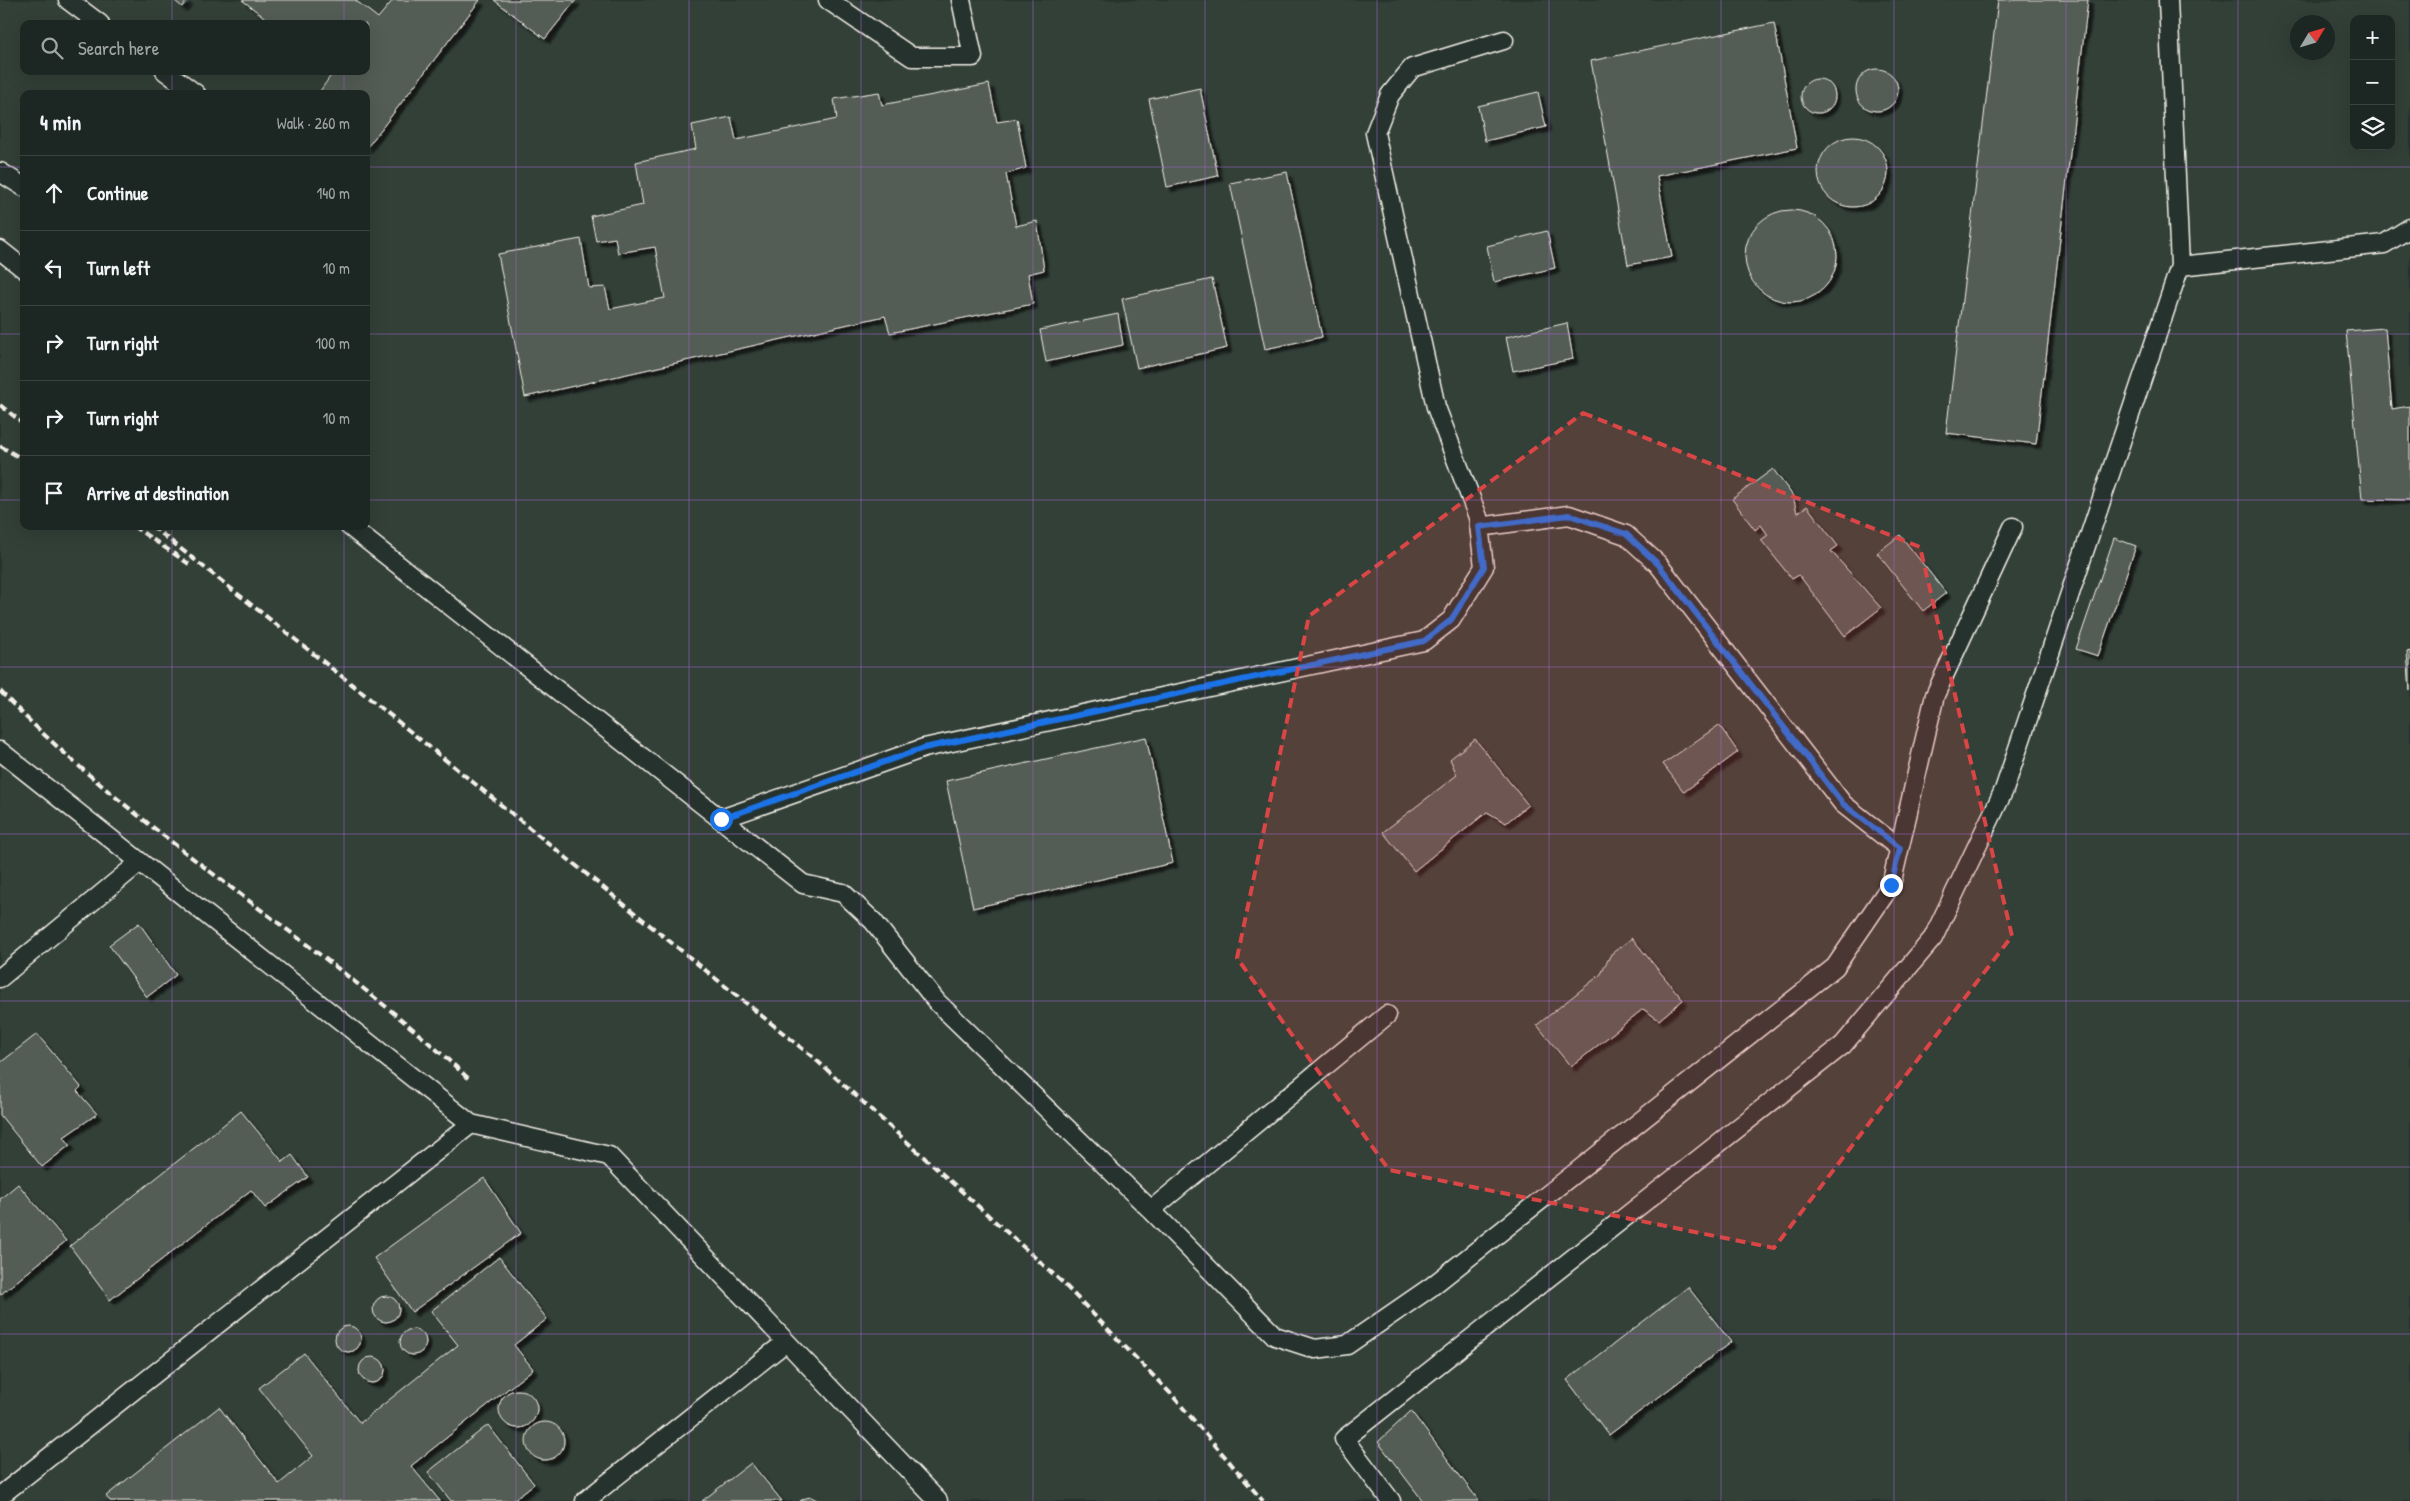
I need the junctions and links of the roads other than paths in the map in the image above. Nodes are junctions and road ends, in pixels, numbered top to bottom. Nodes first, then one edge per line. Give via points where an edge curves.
1 (68, 0) edge
2 (828, 0) edge
3 (852, 0) edge
4 (961, 0) edge
5 (2168, 0) edge
6 (856, 19) junction
7 (95, 20) edge
8 (1504, 40) dead end
9 (170, 75) edge
10 (191, 90) edge
11 (0, 172) edge
12 (20, 184) edge
13 (2410, 228) edge
14 (0, 250) edge
15 (20, 266) edge
16 (2180, 266) junction
17 (1479, 527) junction
18 (2013, 527) dead end
19 (355, 530) edge
20 (0, 751) edge
21 (721, 819) junction
22 (1900, 848) junction
23 (140, 862) junction
24 (0, 978) edge
25 (1387, 1015) dead end
26 (471, 1124) junction
27 (1151, 1210) junction
28 (786, 1342) junction
29 (0, 1496) edge
30 (585, 1501) edge
31 (938, 1501) edge
32 (1391, 1501) edge

1 - 7 lane
2 - 6 lane
3 - 6 lane
4 - 6 lane via 973,57 912,57
5 - 16 lane
8 - 17 lane via 1412,68 1390,95 1375,134 1436,407
9 - 10 lane
11 - 12 lane
13 - 16 lane via 2384,244
14 - 15 lane
16 - 32 lane via 2004,790 1933,938 1843,1045 1344,1440
17 - 21 lane via 1484,567 1451,620 1424,641 924,748
17 - 22 lane via 1569,515 1626,534 1658,564 1843,804
18 - 22 lane via 1935,695
19 - 21 lane
20 - 23 lane
21 - 27 lane via 803,884 843,893 867,915 937,1002
22 - 27 lane via 1891,885 1835,967 1431,1287 1346,1345 1315,1349 1275,1336
23 - 24 lane
23 - 26 lane
25 - 27 lane
26 - 28 lane via 609,1156
26 - 29 lane
28 - 30 lane
28 - 31 lane

